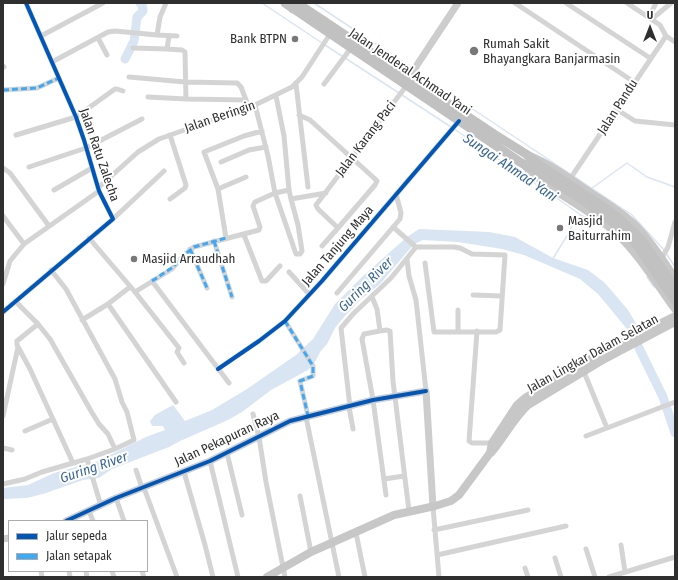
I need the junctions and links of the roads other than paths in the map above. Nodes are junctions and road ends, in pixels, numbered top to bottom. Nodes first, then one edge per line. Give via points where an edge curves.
1 (26, 3) edge
2 (103, 3) edge
3 (166, 3) edge
4 (285, 3) edge
5 (458, 3) edge
6 (515, 3) edge
7 (566, 3) edge
8 (628, 3) edge
9 (656, 3) edge
10 (671, 3) edge
11 (295, 6) edge
12 (651, 18) junction
13 (330, 34) junction
14 (156, 35) junction
15 (40, 36) junction
16 (169, 36) junction
17 (177, 36) dead end
18 (666, 36) junction
19 (98, 38) junction
20 (675, 42) edge
21 (133, 48) dead end
22 (168, 49) junction
23 (349, 50) junction
24 (107, 55) dead end
25 (650, 58) junction
26 (52, 62) junction
27 (129, 77) dead end
28 (59, 78) junction
29 (409, 81) junction
30 (185, 82) junction
31 (634, 82) junction
32 (296, 84) junction
33 (324, 84) dead end
34 (3, 90) edge
35 (123, 91) dead end
36 (276, 96) junction
37 (148, 97) dead end
38 (186, 99) junction
39 (246, 100) junction
40 (440, 103) junction
41 (255, 105) junction
42 (249, 107) junction
43 (616, 109) junction
44 (299, 116) junction
45 (76, 117) junction
46 (142, 119) dead end
47 (457, 122) junction
48 (675, 124) edge
49 (262, 131) junction
50 (484, 132) junction
51 (16, 135) dead end
52 (170, 135) junction
53 (86, 148) junction
54 (266, 148) junction
55 (526, 154) junction
56 (352, 158) junction
57 (221, 162) dead end
58 (520, 162) junction
59 (537, 167) junction
60 (3, 168) edge
61 (29, 168) dead end
62 (92, 168) junction
63 (164, 171) dead end
64 (571, 176) junction
65 (246, 177) dead end
66 (308, 187) dead end
67 (99, 188) junction
68 (218, 188) junction
69 (54, 190) dead end
70 (290, 190) junction
71 (275, 193) junction
72 (326, 193) junction
73 (396, 194) junction
74 (170, 199) dead end
75 (291, 199) junction
76 (3, 216) edge
77 (113, 219) junction
78 (675, 222) edge
79 (49, 226) junction
80 (393, 227) junction
81 (338, 228) junction
82 (244, 235) junction
83 (89, 238) junction
84 (226, 238) junction
85 (214, 241) junction
86 (24, 244) junction
87 (322, 246) dead end
88 (415, 246) junction
89 (190, 249) junction
90 (664, 254) junction
91 (407, 259) junction
92 (425, 262) dead end
93 (280, 266) dead end
94 (51, 270) junction
95 (290, 272) dead end
96 (675, 278) edge
97 (152, 281) junction
98 (3, 284) edge
99 (658, 285) junction
100 (130, 287) junction
101 (675, 287) edge
102 (207, 288) dead end
103 (135, 292) junction
104 (337, 293) dead end
105 (310, 294) junction
106 (474, 295) dead end
107 (502, 296) junction
108 (675, 296) edge
109 (372, 297) junction
110 (232, 298) dead end
111 (675, 300) edge
112 (16, 302) junction
113 (108, 304) junction
114 (675, 309) edge
115 (458, 310) dead end
116 (3, 312) edge
117 (82, 320) junction
118 (673, 320) edge
119 (285, 321) junction
120 (38, 324) junction
121 (380, 330) junction
122 (477, 331) junction
123 (458, 332) junction
124 (631, 341) junction
125 (18, 347) junction
126 (184, 364) dead end
127 (218, 369) junction
128 (584, 372) junction
129 (229, 383) dead end
130 (426, 391) junction
131 (396, 396) junction
132 (373, 400) junction
133 (176, 402) dead end
134 (675, 402) edge
135 (349, 407) junction
136 (253, 414) dead end
137 (3, 416) edge
138 (307, 417) junction
139 (53, 418) junction
140 (607, 428) junction
141 (353, 429) dead end
142 (25, 431) dead end
143 (586, 436) dead end
144 (259, 437) junction
145 (494, 444) junction
146 (3, 448) edge
147 (115, 449) junction
148 (12, 450) dead end
149 (227, 453) junction
150 (87, 459) junction
151 (210, 461) junction
152 (73, 463) junction
153 (136, 470) dead end
154 (184, 472) junction
155 (404, 476) junction
156 (384, 479) junction
157 (3, 484) edge
158 (143, 488) junction
159 (386, 495) dead end
160 (300, 496) dead end
161 (116, 498) junction
162 (101, 506) junction
163 (433, 507) junction
164 (528, 510) dead end
165 (89, 511) junction
166 (409, 511) junction
167 (242, 515) dead end
168 (68, 520) edge
169 (93, 520) edge
170 (124, 520) edge
171 (566, 526) dead end
172 (434, 530) junction
173 (356, 533) junction
174 (332, 543) junction
175 (621, 545) dead end
176 (586, 549) dead end
177 (311, 552) junction
178 (437, 555) junction
179 (675, 557) edge
180 (555, 558) dead end
181 (284, 568) junction
182 (525, 568) dead end
183 (625, 572) junction
184 (177, 577) edge
185 (213, 577) edge
186 (238, 577) edge
187 (267, 577) edge
188 (285, 577) edge
189 (339, 577) edge
190 (365, 577) edge
191 (439, 577) edge
192 (528, 577) edge
193 (562, 577) edge
194 (595, 577) edge
195 (609, 577) edge

1 - 15 street, Jalan Ratu Zalecha
2 - 15 street
3 - 14 street
4 - 11 highway, Jalan Jenderal Achmad Yani
5 - 29 street
6 - 31 street
7 - 25 street
8 - 12 street
9 - 12 street
10 - 12 street
11 - 13 highway, Jalan Jenderal Achmad Yani
11 - 29 highway, Jalan Jenderal Achmad Yani
12 - 18 street via 660,25
13 - 23 highway, Jalan Jenderal Achmad Yani
13 - 32 street, Jalan Beringin
14 - 16 street
14 - 19 street via 115,31
15 - 26 street, Jalan Ratu Zalecha
16 - 17 street
16 - 22 street
18 - 20 street
18 - 25 street, Jalan Pandu
19 - 24 street
19 - 26 street
21 - 22 street
22 - 30 street via 185,52
23 - 29 highway, Jalan Jenderal Achmad Yani
23 - 33 street
25 - 31 street, Jalan Pandu
26 - 28 street, Jalan Ratu Zalecha
27 - 30 street
28 - 34 street via 37,88
28 - 45 street, Jalan Ratu Zalecha
29 - 40 highway, Jalan Jenderal Achmad Yani
29 - 56 street, Jalan Karang Paci
30 - 38 street
30 - 39 street via 237,83
31 - 43 street, Jalan Pandu
32 - 36 street, Jalan Beringin
32 - 44 street
35 - 45 street via 115,89
36 - 41 street, Jalan Beringin
36 - 70 street via 284,136
37 - 38 street
38 - 39 street
39 - 42 street
40 - 47 highway, Jalan Jenderal Achmad Yani
40 - 50 highway, Jalan Jenderal Achmad Yani
41 - 42 street, Jalan Beringin
41 - 49 street
42 - 52 street, Jalan Beringin
43 - 48 street via 635,121
43 - 64 street, Jalan Pandu
44 - 56 street via 310,120
44 - 66 street
45 - 51 street
45 - 53 street, Jalan Ratu Zalecha
46 - 53 street
47 - 50 highway, Jalan Jenderal Achmad Yani
47 - 73 street, Jalan Tanjung Maya
49 - 54 street
49 - 68 street via 204,152
50 - 55 highway, Jalan Jenderal Achmad Yani
50 - 58 highway, Jalan Jenderal Achmad Yani
52 - 67 street, Jalan Beringin via 154,141 138,152
52 - 74 street via 186,185
53 - 61 street
53 - 62 street, Jalan Ratu Zalecha
54 - 57 street via 250,150
54 - 71 street
55 - 59 highway, Jalan Jenderal Achmad Yani
55 - 64 main road, Jalan Jenderal Achmad Yani
56 - 72 street, Jalan Karang Paci
56 - 81 street via 375,179 376,183
58 - 59 highway, Jalan Jenderal Achmad Yani
58 - 99 main road, Jalan Jenderal Achmad Yani via 532,174 615,232 633,250
59 - 101 highway via 610,212 632,230 653,254
59 - 111 highway, bridge via 628,235
60 - 79 street via 10,173
62 - 67 street, Jalan Ratu Zalecha
62 - 69 street
63 - 77 street
64 - 90 main road, Jalan Jenderal Achmad Yani via 628,218
65 - 68 street
67 - 77 street, Jalan Ratu Zalecha
67 - 79 street, Jalan Beringin
68 - 84 street
70 - 71 street
70 - 75 street
71 - 75 street via 297,254 302,251
71 - 82 street via 254,202 260,229
72 - 75 street
72 - 81 street, Jalan Karang Paci via 316,207
73 - 80 street via 401,215
73 - 105 street, Jalan Tanjung Maya
76 - 86 street
77 - 83 street, Jalan Ratu Zalecha
78 - 90 street
79 - 86 street, Jalan Beringin
80 - 88 street
80 - 104 street
81 - 87 street
82 - 84 street
82 - 93 street via 262,281 265,282
83 - 94 street, Jalan Ratu Zalecha
83 - 100 street
84 - 85 street
85 - 89 street
85 - 110 street
86 - 98 street, Jalan Beringin via 10,261
88 - 91 street
88 - 107 street via 457,247 472,254 504,254 506,259
89 - 97 street via 173,267
89 - 102 street
90 - 96 main road, Jalan Jenderal Achmad Yani
91 - 109 street
91 - 130 street via 416,300
92 - 123 street via 434,331
94 - 112 street, Jalan Ratu Zalecha
94 - 117 street via 66,289
95 - 105 street
97 - 103 street
97 - 127 street
99 - 108 main road
99 - 114 main road, Jalan Jenderal Achmad Yani
100 - 103 street
100 - 113 street
103 - 126 street via 179,348 177,352
105 - 119 street, Jalan Tanjung Maya
106 - 107 street
107 - 122 street via 500,330
109 - 121 street via 377,309
109 - 135 street via 341,328
112 - 116 street, Jalan Ratu Zalecha
112 - 120 street
113 - 117 street
113 - 133 street
115 - 123 street
117 - 147 street via 115,379 134,438 133,441
118 - 124 main road, Jalan Lingkar Dalam Selatan
119 - 127 street, Jalan Tanjung Maya
119 - 138 street via 313,366 313,376 300,381
120 - 125 street via 17,341
120 - 147 street via 50,339
121 - 131 street via 390,331
121 - 132 street via 364,334 362,338
122 - 123 street
122 - 145 street via 469,441
124 - 128 main road, Jalan Lingkar Dalam Selatan
124 - 145 main road, Jalan Lingkar Dalam Selatan via 597,355 525,398 517,405
125 - 137 street
125 - 139 street
127 - 129 street
128 - 140 street
128 - 145 main road, Jalan Lingkar Dalam Selatan via 528,405
130 - 131 street, Jalan Pekapuran Raya
130 - 163 street
131 - 132 street, Jalan Pekapuran Raya
131 - 155 street
132 - 135 street, Jalan Pekapuran Raya
132 - 156 street
134 - 140 street
135 - 138 street, Jalan Pekapuran Raya
135 - 141 street
136 - 144 street
138 - 144 street, Jalan Pekapuran Raya via 290,421
138 - 174 street
139 - 142 street
139 - 152 street
140 - 143 street
144 - 149 street, Jalan Pekapuran Raya
144 - 181 street
145 - 163 main road via 459,496
146 - 148 street
147 - 150 street
149 - 151 street, Jalan Pekapuran Raya
149 - 167 street
150 - 152 street
150 - 162 street
151 - 154 street, Jalan Pekapuran Raya
151 - 186 street
152 - 157 street
153 - 158 street
154 - 158 street, Jalan Pekapuran Raya
154 - 185 street
155 - 156 street
155 - 166 street
156 - 159 street
158 - 161 street, Jalan Pekapuran Raya
158 - 184 street
160 - 177 street
161 - 162 street, Jalan Pekapuran Raya
161 - 170 street
162 - 165 street, Jalan Pekapuran Raya
163 - 166 main road
163 - 172 street
164 - 172 street
165 - 168 street, Jalan Pekapuran Raya
165 - 169 street
166 - 173 main road via 394,515
171 - 178 street
172 - 178 street
173 - 174 main road
173 - 190 street
174 - 177 main road
174 - 189 street
175 - 183 street
176 - 194 street
177 - 181 main road
178 - 191 street
179 - 183 street
180 - 193 street
181 - 187 main road
181 - 188 street
182 - 192 street
183 - 195 street

